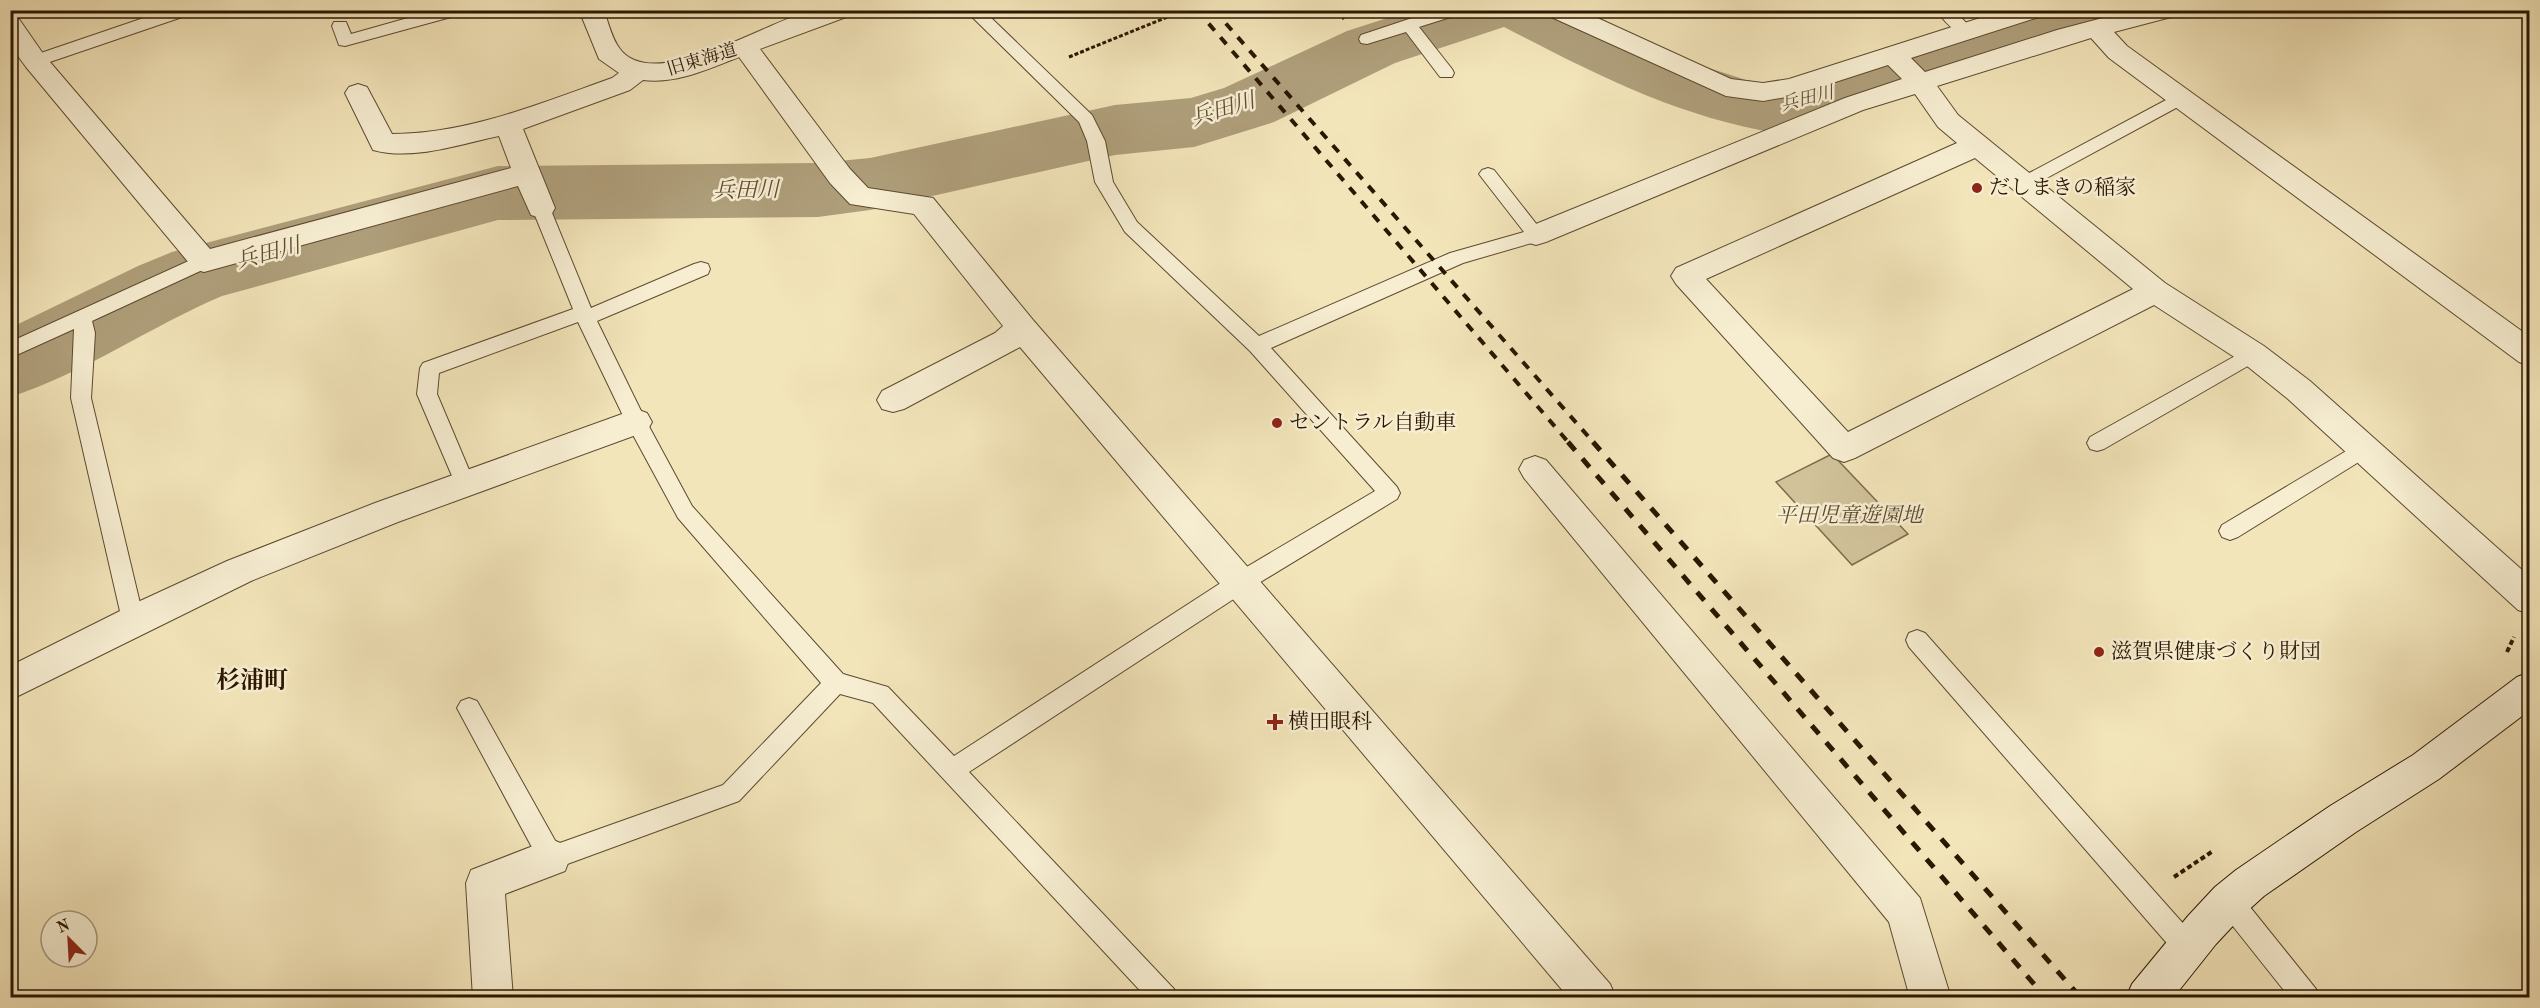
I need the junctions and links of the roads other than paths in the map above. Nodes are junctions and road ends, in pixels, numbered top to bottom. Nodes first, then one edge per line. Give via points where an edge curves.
1 (185, 10) edge
2 (456, 10) edge
3 (591, 10) edge
4 (974, 10) edge
5 (1454, 10) edge
6 (1558, 10) edge
7 (1944, 10) edge
8 (2033, 10) edge
9 (2166, 10) edge
10 (827, 13) edge
11 (10, 25) edge
12 (340, 26) dead end
13 (2098, 29) junction
14 (1413, 30) junction
15 (1966, 32) junction
16 (1367, 39) dead end
17 (745, 47) junction
18 (35, 61) junction
19 (1907, 69) junction
20 (638, 71) junction
21 (1446, 73) dead end
22 (358, 93) dead end
23 (2181, 98) junction
24 (508, 125) junction
25 (1978, 145) junction
26 (1488, 174) dead end
27 (2024, 183) junction
28 (532, 188) junction
29 (1536, 235) junction
30 (204, 261) junction
31 (701, 269) dead end
32 (2155, 291) junction
33 (584, 315) junction
34 (83, 324) junction
35 (1022, 328) junction
36 (1257, 346) junction
37 (10, 351) edge
38 (2253, 354) junction
39 (2529, 354) edge
40 (893, 400) dead end
41 (636, 422) junction
42 (2097, 443) dead end
43 (2363, 449) junction
44 (1535, 469) dead end
45 (465, 484) junction
46 (2230, 531) dead end
47 (1241, 582) junction
48 (2529, 599) edge
49 (133, 620) junction
50 (1917, 639) dead end
51 (836, 683) junction
52 (10, 684) edge
53 (2529, 688) edge
54 (470, 708) dead end
55 (952, 770) junction
56 (551, 858) junction
57 (2229, 900) junction
58 (2187, 947) junction
59 (493, 998) edge
60 (1165, 998) edge
61 (1596, 998) edge
62 (1930, 998) edge
63 (2146, 998) edge
64 (2307, 998) edge

1 - 18 lane
2 - 12 lane via 345,41
3 - 20 street, 旧東海道 via 608,53
4 - 36 lane via 1086,119 1096,141 1104,182 1131,227
5 - 14 lane
6 - 19 street via 1726,87 1763,92
7 - 15 lane
8 - 15 street
9 - 13 street
10 - 17 street, 旧東海道
11 - 18 street
13 - 19 street
13 - 23 street via 2118,52
14 - 16 lane
14 - 21 lane
15 - 19 street
17 - 20 street, 旧東海道 via 689,67 658,73
17 - 35 street via 850,187 923,205
18 - 30 street
19 - 25 street via 1948,121
19 - 29 street via 1854,104
20 - 24 street via 621,84
22 - 24 street via 383,142 418,143
23 - 27 lane
23 - 39 street
24 - 28 street
25 - 27 street
25 - 32 street via 1686,276 1844,450
26 - 29 lane
27 - 32 street
28 - 30 street
28 - 33 lane
29 - 36 lane via 1457,258
30 - 34 lane
31 - 33 lane
32 - 38 street
33 - 41 lane
33 - 45 lane via 430,368 427,394
34 - 37 lane
34 - 49 lane via 81,398
35 - 40 street via 1006,341
35 - 47 street
36 - 47 lane via 1390,493
38 - 42 lane
38 - 43 street
41 - 45 street
41 - 51 lane via 685,513
43 - 46 lane
43 - 48 street
44 - 62 street via 1906,912
45 - 49 street via 240,571
47 - 55 lane
47 - 61 street
49 - 52 street
50 - 58 lane
51 - 55 lane via 880,694
51 - 56 lane via 731,793
53 - 57 street via 2426,767 2271,867
54 - 56 lane
55 - 60 lane
56 - 59 street via 484,883
57 - 58 street
57 - 64 lane
58 - 63 street

